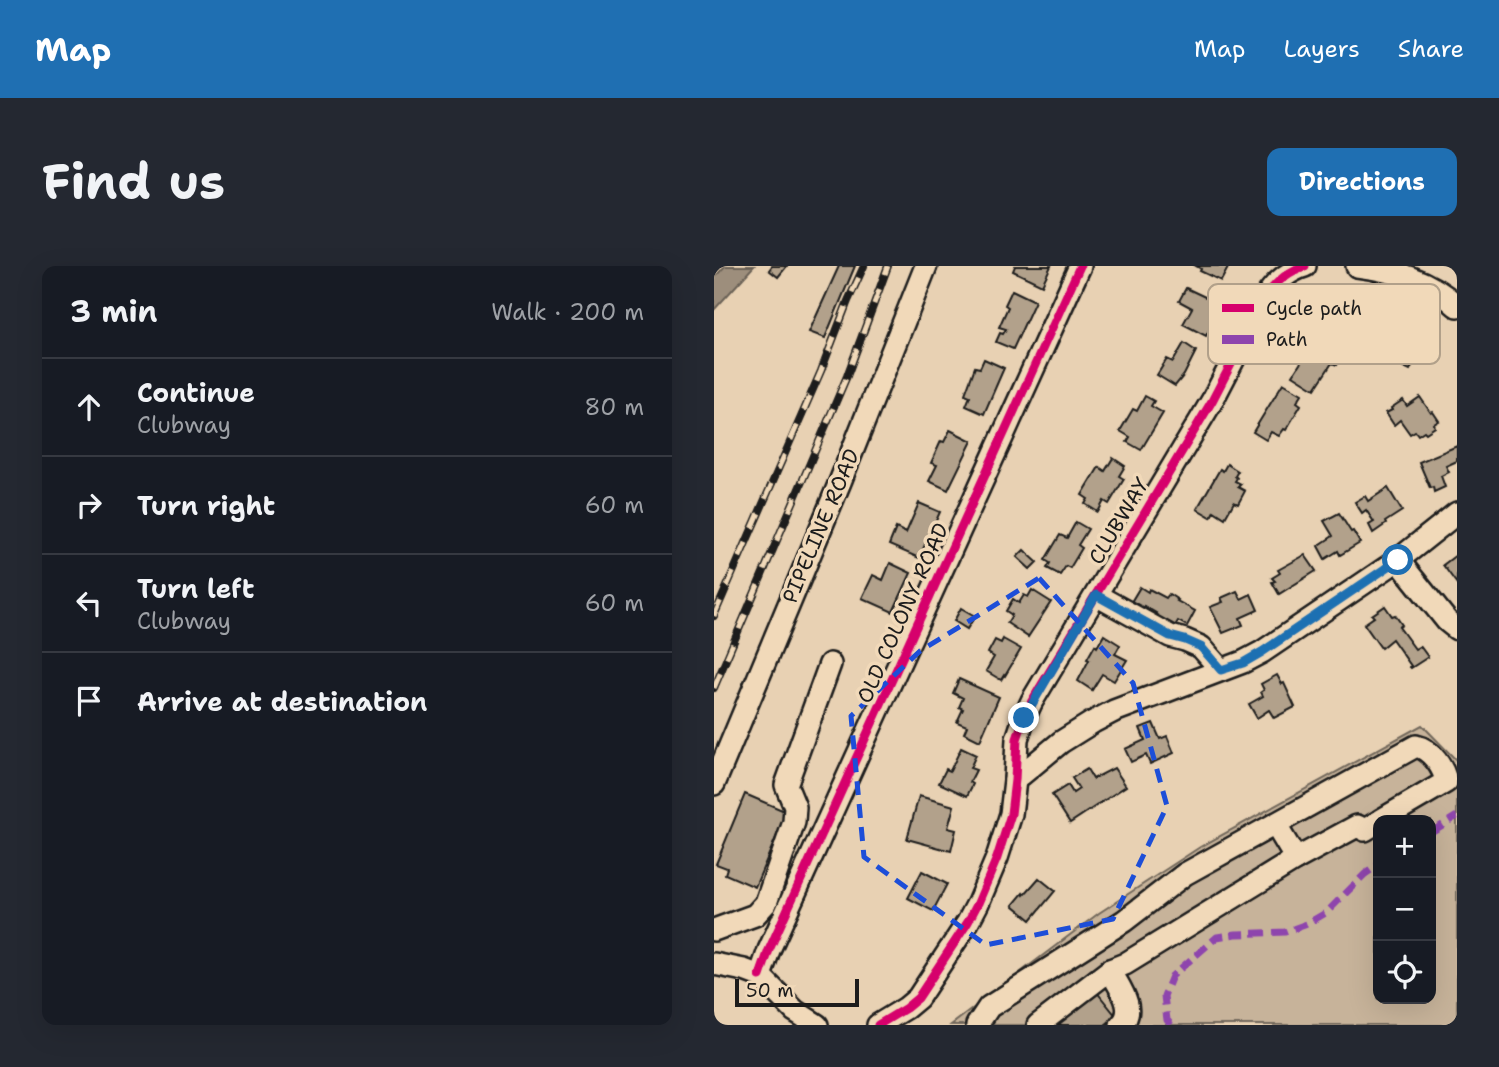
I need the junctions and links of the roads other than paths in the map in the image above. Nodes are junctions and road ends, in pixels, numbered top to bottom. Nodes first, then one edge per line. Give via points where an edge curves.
1 (926, 266) edge
2 (1080, 266) edge
3 (1305, 266) edge
4 (1357, 266) edge
5 (1275, 284) edge
6 (1427, 284) edge
7 (1440, 292) edge
8 (1457, 306) edge
9 (1231, 364) edge
10 (1457, 513) edge
11 (1398, 560) junction
12 (1111, 571) junction
13 (1096, 595) junction
14 (1117, 606) junction
15 (1457, 629) edge
16 (830, 664) dead end
17 (1221, 670) junction
18 (1016, 779) junction
19 (714, 784) edge
20 (1390, 815) edge
21 (1275, 824) junction
22 (1373, 825) edge
23 (1296, 859) junction
24 (714, 930) edge
25 (714, 964) edge
26 (1110, 970) junction
27 (760, 976) junction
28 (817, 1025) edge
29 (878, 1025) edge
30 (977, 1025) edge
31 (1038, 1025) edge
32 (1121, 1025) edge

1 - 19 street, PIPELINE ROAD
2 - 27 street, OLD COLONY ROAD
3 - 5 street, CLUBWAY
4 - 6 street
7 - 8 street
9 - 12 street, CLUBWAY
10 - 11 street
11 - 15 street
11 - 17 street via 1262,652
12 - 13 street, CLUBWAY
12 - 14 street via 1121,594
13 - 14 street
13 - 18 street, CLUBWAY via 1024,718 1015,753
14 - 17 street via 1170,636 1201,647
16 - 24 street via 786,785 795,807 794,822 766,903 755,915
17 - 18 street via 1093,722
18 - 29 street, CLUBWAY via 1004,837 968,922 918,998
20 - 21 street via 1446,782 1444,772 1425,748 1416,746
21 - 23 street
21 - 30 street via 1185,874 1124,922 989,1007
22 - 23 street via 1365,830 1357,826
23 - 26 street
25 - 27 street
26 - 31 street
26 - 32 street via 1129,1006
27 - 28 street via 795,1012

